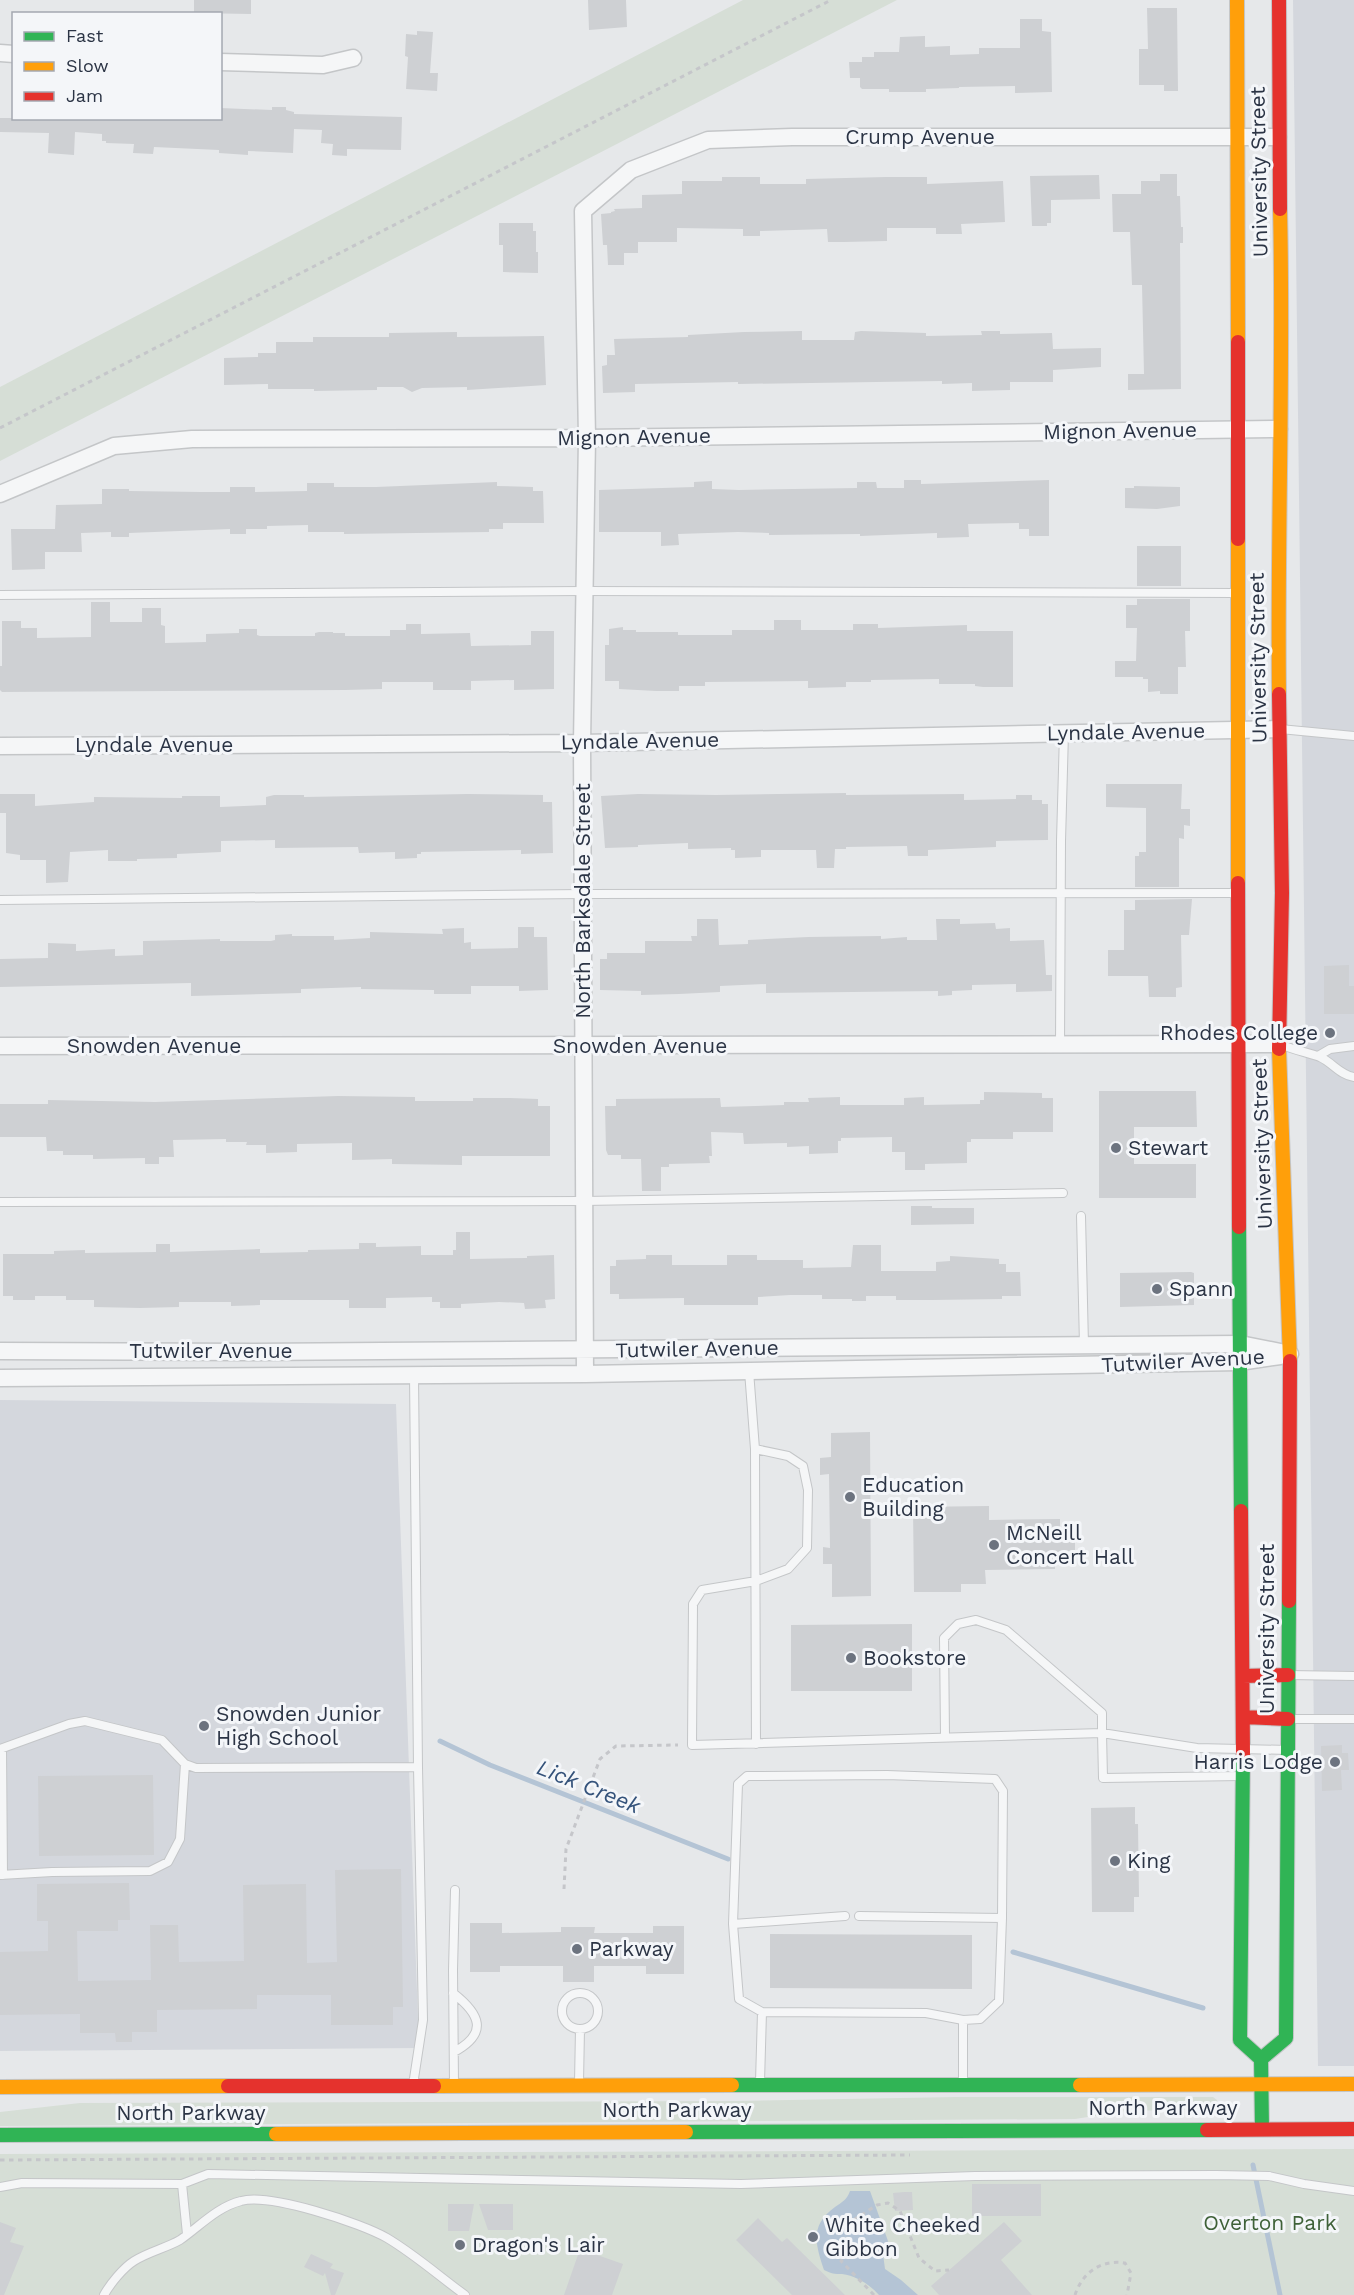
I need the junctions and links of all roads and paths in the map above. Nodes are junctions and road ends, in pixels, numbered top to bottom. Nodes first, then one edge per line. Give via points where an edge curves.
1 (831, 0) edge
2 (1237, 0) edge
3 (1279, 0) edge
4 (353, 58) dead end
5 (222, 62) edge
6 (1238, 137) junction
7 (1278, 137) junction
8 (583, 211) joint
9 (0, 428) edge
10 (1279, 429) junction
11 (1238, 430) junction
12 (586, 438) junction
13 (0, 494) edge
14 (584, 591) junction
15 (1238, 593) junction
16 (0, 595) edge
17 (1279, 729) junction
18 (1239, 730) junction
19 (1064, 733) junction
20 (1354, 736) edge
21 (582, 743) junction
22 (0, 746) edge
23 (1062, 893) junction
24 (1240, 893) junction
25 (583, 894) junction
26 (0, 900) edge
27 (1239, 1044) junction
28 (1279, 1044) junction
29 (1060, 1045) junction
30 (0, 1046) edge
31 (1354, 1046) edge
32 (584, 1047) junction
33 (1318, 1056) junction
34 (1354, 1077) edge
35 (1063, 1193) dead end
36 (584, 1201) junction
37 (0, 1202) edge
38 (1081, 1216) dead end
39 (1240, 1344) junction
40 (1084, 1345) junction
41 (908, 1347) junction
42 (750, 1348) junction
43 (585, 1350) junction
44 (0, 1351) edge
45 (252, 1352) junction
46 (1290, 1354) junction
47 (1239, 1362) junction
48 (908, 1368) junction
49 (749, 1371) junction
50 (585, 1374) junction
51 (414, 1375) junction
52 (254, 1376) junction
53 (0, 1378) edge
54 (755, 1449) junction
55 (756, 1581) junction
56 (1243, 1676) junction
57 (1288, 1676) junction
58 (1354, 1676) edge
59 (1243, 1717) junction
60 (1288, 1719) junction
61 (1354, 1719) edge
62 (1102, 1732) junction
63 (945, 1736) junction
64 (756, 1744) junction
65 (692, 1745) junction
66 (1242, 1748) junction
67 (1, 1749) edge
68 (1288, 1750) junction
69 (184, 1764) junction
70 (418, 1767) junction
71 (1242, 1776) junction
72 (1, 1875) edge
73 (564, 1889) dead end
74 (455, 1890) dead end
75 (845, 1916) dead end
76 (860, 1916) dead end
77 (1002, 1918) junction
78 (733, 1924) junction
79 (453, 1993) junction
80 (762, 2012) junction
81 (963, 2020) junction
82 (580, 2029) junction
83 (454, 2052) junction
84 (1261, 2059) junction
85 (1261, 2084) junction
86 (1354, 2084) edge
87 (412, 2086) junction
88 (454, 2086) junction
89 (579, 2086) junction
90 (760, 2086) junction
91 (963, 2086) junction
92 (0, 2087) edge
93 (1262, 2129) junction
94 (1354, 2129) edge
95 (0, 2135) edge
96 (915, 2155) dead end
97 (0, 2160) edge
98 (182, 2184) junction
99 (0, 2187) edge
100 (1354, 2191) edge
101 (187, 2234) junction
102 (949, 2270) dead end
103 (104, 2295) edge
104 (465, 2295) edge
105 (874, 2295) edge
106 (1074, 2295) edge
107 (1127, 2295) edge

1 - 9 path
2 - 6 main road, University Street
3 - 7 main road, University Street
4 - 5 street via 323,65
6 - 7 street, Crump Avenue
6 - 8 street, Crump Avenue via 708,140 631,170
6 - 11 main road, University Street
7 - 10 main road, University Street via 1282,296
8 - 12 street, North Barksdale Street
10 - 11 street, Mignon Avenue
10 - 17 main road, University Street
11 - 12 street, Mignon Avenue
11 - 15 main road, University Street
12 - 13 street, Mignon Avenue via 192,439 114,446
12 - 14 street, North Barksdale Street
14 - 15 lane
14 - 16 lane
14 - 21 street, North Barksdale Street
15 - 18 main road, University Street
17 - 18 street, Lyndale Avenue
17 - 20 lane
17 - 28 main road, University Street via 1282,893
18 - 19 street, Lyndale Avenue
18 - 24 main road, University Street
19 - 21 street, Lyndale Avenue
19 - 23 lane
21 - 22 street, Lyndale Avenue
21 - 25 street, North Barksdale Street
23 - 24 lane
23 - 25 lane
23 - 29 lane
24 - 27 main road, University Street
25 - 26 lane
25 - 32 street, North Barksdale Street
27 - 28 street, Snowden Avenue
27 - 29 street, Snowden Avenue
27 - 39 main road, University Street
28 - 33 lane
28 - 46 main road, University Street
29 - 32 street, Snowden Avenue
30 - 32 street, Snowden Avenue
31 - 33 lane via 1330,1049
32 - 36 street, North Barksdale Street
33 - 34 lane
35 - 36 lane
36 - 37 lane
36 - 43 street, North Barksdale Street
38 - 40 lane
39 - 40 street, Tutwiler Avenue
39 - 46 street, Tutwiler Avenue
39 - 47 main road, University Street
40 - 41 street, Tutwiler Avenue
41 - 42 street, Tutwiler Avenue
41 - 48 street
42 - 43 street, Tutwiler Avenue
42 - 49 street
43 - 45 street, Tutwiler Avenue
43 - 50 street, North Barksdale Street
44 - 45 street, Tutwiler Avenue
45 - 52 street
46 - 47 street, Tutwiler Avenue
46 - 57 main road, University Street
47 - 48 street, Tutwiler Avenue
47 - 56 main road, University Street
48 - 49 street, Tutwiler Avenue
49 - 50 street, Tutwiler Avenue
49 - 54 lane
50 - 51 street, Tutwiler Avenue
51 - 52 street, Tutwiler Avenue
51 - 70 lane
52 - 53 street, Tutwiler Avenue
54 - 55 lane
54 - 55 lane via 788,1456 802,1466 808,1490 807,1548 788,1569
55 - 64 lane
55 - 65 lane via 702,1590 693,1604
56 - 57 main road
56 - 59 main road, University Street
57 - 58 lane
57 - 60 main road, University Street
59 - 60 main road
59 - 66 main road, University Street
60 - 61 lane
60 - 68 main road, University Street
62 - 63 lane
62 - 63 lane via 1102,1713 1006,1630 976,1620 957,1624 944,1638
62 - 66 lane via 1197,1748
62 - 71 lane via 1103,1778
63 - 64 lane
64 - 65 lane
65 - 73 path via 616,1746 600,1759 566,1848
66 - 68 lane
66 - 71 main road, University Street
67 - 69 lane via 85,1721 162,1740
67 - 72 lane
68 - 84 main road, University Street via 1286,2038
69 - 70 lane via 196,1768
69 - 72 lane via 180,1839 168,1862 150,1871
70 - 87 lane via 423,2020
71 - 84 main road, University Street via 1240,2040
74 - 79 lane
75 - 78 lane
76 - 77 lane
77 - 78 lane via 1003,1791 995,1779 747,1776 738,1784
77 - 81 lane via 999,2001 980,2019
78 - 80 lane via 739,1999
79 - 83 lane
79 - 83 lane via 470,2007 477,2033 469,2044
80 - 81 lane via 926,2013
80 - 90 lane
81 - 91 lane
82 - 82 lane via 591,2025 598,2015 597,2003 582,1992 566,1998 561,2009 564,2021
82 - 89 lane
83 - 88 lane
84 - 85 main road
85 - 86 main road, North Parkway
85 - 91 main road, North Parkway
85 - 93 main road
87 - 88 main road, North Parkway
87 - 92 main road, North Parkway
88 - 89 main road, North Parkway
89 - 90 main road, North Parkway
90 - 91 main road, North Parkway
93 - 94 main road, North Parkway
93 - 95 main road, North Parkway
96 - 97 path
98 - 99 lane via 22,2183
98 - 100 lane via 208,2174 741,2184 975,2176 1269,2176
98 - 101 lane
101 - 103 lane via 132,2261
101 - 104 lane via 223,2208 244,2200 270,2201 311,2210 386,2238
102 - 105 path via 935,2271 919,2258 900,2211 888,2203 877,2205 844,2226 851,2252 841,2261
106 - 107 path via 1079,2282 1096,2266 1115,2261 1125,2263 1131,2273

